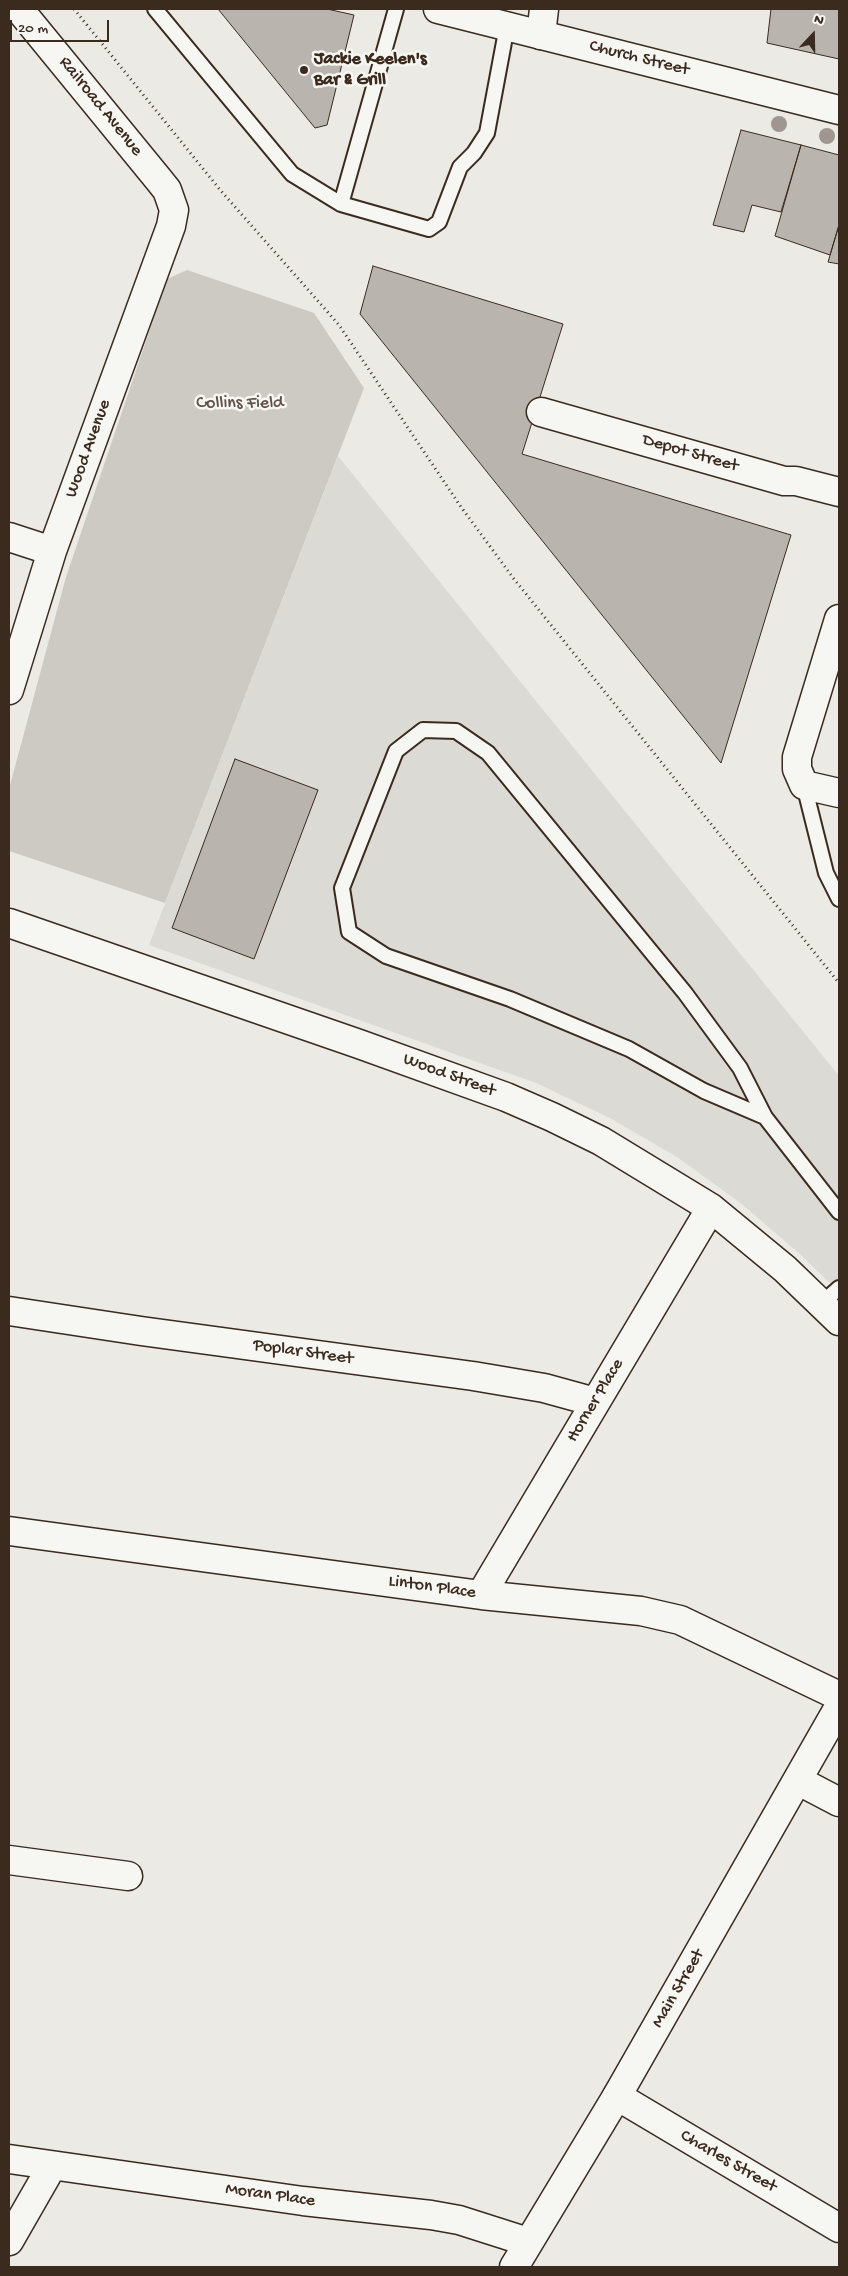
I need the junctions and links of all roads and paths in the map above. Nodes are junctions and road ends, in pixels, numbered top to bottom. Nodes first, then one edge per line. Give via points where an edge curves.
1 (19, 9) edge
2 (74, 9) edge
3 (155, 9) edge
4 (396, 9) edge
5 (438, 9) edge
6 (543, 22) edge
7 (507, 26) junction
8 (839, 110) edge
9 (341, 204) junction
10 (174, 210) joint
11 (542, 412) dead end
12 (839, 492) edge
13 (9, 537) edge
14 (52, 551) junction
15 (839, 619) edge
16 (9, 690) edge
17 (800, 777) junction
18 (839, 794) edge
19 (839, 899) edge
20 (9, 923) edge
21 (839, 983) edge
22 (765, 1117) junction
23 (711, 1208) junction
24 (839, 1212) edge
25 (833, 1304) edge
26 (9, 1311) edge
27 (596, 1402) junction
28 (9, 1531) edge
29 (481, 1595) junction
30 (839, 1696) edge
31 (839, 1707) edge
32 (799, 1781) junction
33 (839, 1802) edge
34 (9, 1860) edge
35 (128, 1876) dead end
36 (617, 2096) junction
37 (9, 2159) edge
38 (52, 2166) junction
39 (839, 2228) edge
40 (9, 2241) edge
41 (528, 2242) junction
42 (514, 2267) edge

1 - 10 street, Railroad Avenue via 167,190
2 - 21 path via 221,191 334,319 508,572
3 - 9 lane via 292,174
4 - 9 lane
5 - 7 street, Church Street
6 - 7 street, Church Street
6 - 8 street, Church Street
7 - 9 lane via 486,133 474,153 460,167 439,222 429,229
10 - 14 street, Wood Avenue via 171,226
11 - 12 street, Depot Street via 784,481
13 - 14 street
14 - 16 street, Wood Avenue
15 - 17 street via 797,757
17 - 18 street
17 - 19 lane via 826,874
20 - 23 street, Wood Street via 506,1097 601,1141
22 - 22 lane via 704,1091 629,1049 510,998 386,956 349,932 342,888 396,750 423,730 456,730 488,753 685,993 740,1068
22 - 24 lane
23 - 25 street, Wood Street
23 - 27 street, Horner Place
26 - 27 street, Poplar Street via 473,1376 544,1388
27 - 29 street, Horner Place
28 - 29 street, Linton Place
29 - 30 street, Linton Place via 641,1611 680,1620
31 - 32 street, Main Street
32 - 33 street
32 - 36 street, Main Street
34 - 35 street
36 - 39 street, Charles Street
36 - 41 street, Main Street
37 - 38 street, Moran Place
38 - 40 street
38 - 41 street, Moran Place via 303,2201 431,2215 459,2220
41 - 42 street, Main Street

